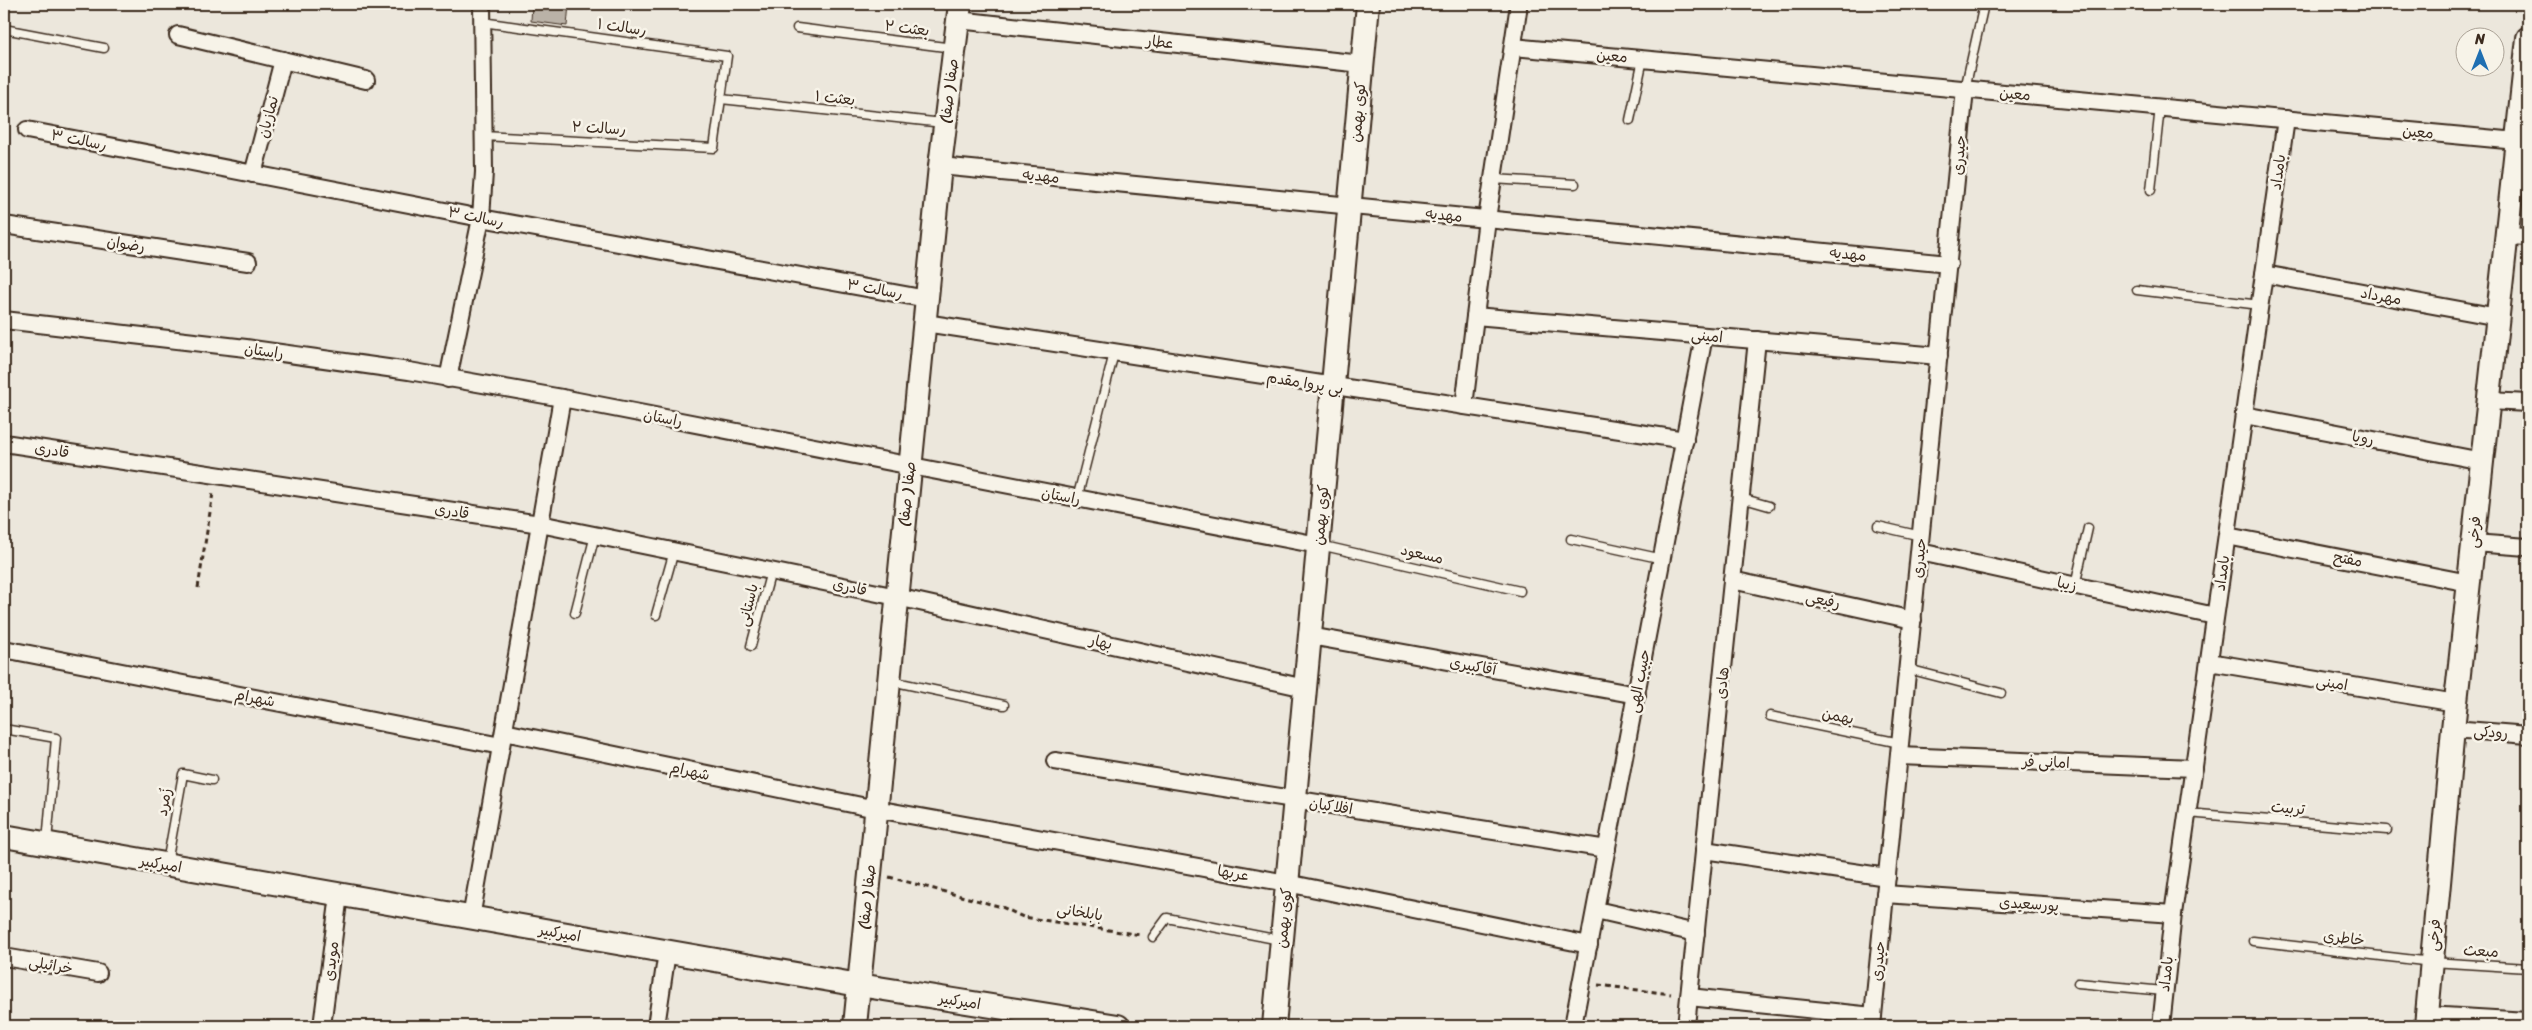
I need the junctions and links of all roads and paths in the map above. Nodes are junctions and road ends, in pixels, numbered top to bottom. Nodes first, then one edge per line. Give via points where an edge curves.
1 (482, 4) edge
2 (1368, 4) edge
3 (1518, 4) edge
4 (1984, 4) edge
5 (959, 12) edge
6 (482, 22) junction
7 (797, 28) dead end
8 (4, 29) edge
9 (178, 35) dead end
10 (2528, 38) edge
11 (104, 48) dead end
12 (955, 48) junction
13 (1513, 48) junction
14 (1643, 59) junction
15 (283, 60) junction
16 (1362, 64) junction
17 (366, 80) dead end
18 (1965, 89) junction
19 (721, 99) junction
20 (2160, 107) junction
21 (2286, 119) junction
22 (1630, 120) dead end
23 (945, 123) junction
24 (27, 130) dead end
25 (484, 136) junction
26 (2517, 141) junction
27 (940, 166) junction
28 (254, 174) junction
29 (1493, 179) junction
30 (1575, 184) dead end
31 (2151, 190) dead end
32 (1350, 206) junction
33 (481, 218) junction
34 (1487, 219) junction
35 (4, 225) edge
36 (2517, 236) edge
37 (248, 262) dead end
38 (1949, 264) junction
39 (2264, 274) junction
40 (2137, 290) dead end
41 (927, 298) junction
42 (2260, 305) junction
43 (1476, 316) junction
44 (2498, 317) junction
45 (4, 320) edge
46 (925, 323) junction
47 (1704, 336) junction
48 (1757, 340) junction
49 (1114, 353) junction
50 (1939, 356) junction
51 (448, 379) junction
52 (1333, 388) junction
53 (562, 398) junction
54 (2489, 401) junction
55 (2528, 403) edge
56 (1464, 406) junction
57 (2244, 415) junction
58 (1685, 440) junction
59 (4, 443) edge
60 (2482, 461) junction
61 (910, 467) junction
62 (216, 475) junction
63 (1741, 498) junction
64 (1077, 499) junction
65 (1769, 506) dead end
66 (540, 524) junction
67 (1878, 526) dead end
68 (2088, 528) dead end
69 (595, 535) junction
70 (2227, 536) junction
71 (1571, 539) dead end
72 (2473, 543) junction
73 (1920, 544) junction
74 (1318, 545) junction
75 (2528, 547) edge
76 (674, 551) junction
77 (1663, 559) junction
78 (771, 571) junction
79 (1732, 580) junction
80 (2469, 583) junction
81 (2075, 586) junction
82 (198, 588) dead end
83 (1520, 590) dead end
84 (897, 597) junction
85 (575, 613) dead end
86 (656, 615) dead end
87 (2215, 616) junction
88 (1913, 620) junction
89 (1310, 636) junction
90 (751, 646) dead end
91 (9, 650) dead end
92 (2209, 662) junction
93 (1908, 669) junction
94 (889, 680) junction
95 (1305, 688) junction
96 (2001, 693) dead end
97 (1637, 695) junction
98 (2456, 703) junction
99 (1004, 705) dead end
100 (1770, 716) dead end
101 (4, 729) edge
102 (2453, 729) junction
103 (2528, 735) edge
104 (502, 739) junction
105 (1900, 750) junction
106 (1056, 761) dead end
107 (2194, 768) junction
108 (212, 780) dead end
109 (1295, 801) junction
110 (876, 809) junction
111 (2187, 813) junction
112 (2387, 830) dead end
113 (4, 836) edge
114 (47, 844) junction
115 (1607, 849) junction
116 (1704, 850) junction
117 (167, 864) junction
118 (870, 871) junction
119 (1887, 877) junction
120 (1287, 883) junction
121 (1885, 894) junction
122 (339, 895) junction
123 (1596, 910) junction
124 (2173, 914) junction
125 (471, 918) junction
126 (1696, 933) junction
127 (1154, 937) joint
128 (1282, 941) junction
129 (2253, 941) dead end
130 (1589, 945) junction
131 (667, 952) junction
132 (4, 957) edge
133 (2432, 962) junction
134 (2528, 968) edge
135 (98, 973) dead end
136 (1582, 983) junction
137 (2078, 983) dead end
138 (858, 985) junction
139 (2164, 991) junction
140 (1689, 997) junction
141 (2426, 1020) edge
142 (1872, 1021) edge
143 (2528, 1021) edge
144 (322, 1026) edge
145 (656, 1026) edge
146 (855, 1026) edge
147 (1118, 1026) edge
148 (1274, 1026) edge
149 (1574, 1026) edge
150 (1686, 1026) edge
151 (2161, 1026) edge

1 - 6 street
2 - 16 street, کوی بهمن
3 - 13 street
4 - 18 lane
5 - 12 street, صفا ( صفا)
5 - 16 street, عطار
6 - 19 lane, رسالت ۱ via 727,56
6 - 25 street
7 - 12 lane, بعثت ۲
8 - 11 lane
9 - 15 street
10 - 26 street, فرخی
12 - 23 street, صفا ( صفا)
13 - 14 street, معین
13 - 29 street
14 - 18 street, معین
14 - 22 lane
15 - 17 street
15 - 28 street, نمازیان
16 - 32 street, کوی بهمن
18 - 20 street, معین
18 - 38 street, حیدری
19 - 23 lane, بعثت ۱
19 - 25 lane, رسالت ۲ via 714,148
20 - 21 street, معین
20 - 31 lane
21 - 26 street, معین
21 - 39 street, بامداد
23 - 27 street, صفا ( صفا)
24 - 28 street, رسالت ۳
25 - 33 street
26 - 36 street, فرخی
27 - 32 street, مهدیه
27 - 41 street, صفا ( صفا)
28 - 33 street, رسالت ۳
29 - 30 lane
29 - 34 street
32 - 34 street, مهدیه
32 - 52 street, کوی بهمن
33 - 41 street, رسالت ۳
33 - 51 street
34 - 38 street, مهدیه
34 - 43 street
35 - 37 street, رضوان
36 - 44 street, فرخی
38 - 50 street, حیدری
39 - 42 street, بامداد
39 - 44 street, مهرداد
40 - 42 lane
41 - 46 street, صفا ( صفا)
42 - 57 street, بامداد
43 - 47 street, امینی
43 - 56 street
44 - 54 street, فرخی
45 - 51 street, راستان via 246,348
46 - 49 street, بی پروا مقدم
46 - 61 street, صفا ( صفا)
47 - 48 street, امینی
47 - 58 street, حبیب الهی
48 - 50 street, امینی
48 - 63 street, هادی
49 - 52 street, بی پروا مقدم
49 - 64 lane
50 - 73 street, حیدری
51 - 53 street, راستان
52 - 56 street, بی پروا مقدم
52 - 74 street, کوی بهمن
53 - 61 street, راستان
53 - 66 street
54 - 55 street
54 - 60 street, فرخی
56 - 58 street, بی پروا مقدم
57 - 60 street, رویا
57 - 70 street, بامداد
58 - 77 street, حبیب الهی
59 - 62 street, قادری
60 - 72 street, فرخی
61 - 64 street, راستان
61 - 84 street, صفا ( صفا)
62 - 66 street, قادری
62 - 82 path
63 - 65 lane
63 - 79 street, هادی
64 - 74 street, راستان
66 - 69 street, قادری
66 - 104 street
67 - 73 lane
68 - 81 lane
69 - 76 street, قادری
69 - 85 lane
70 - 80 street, مفتح
70 - 87 street, بامداد
71 - 77 lane
72 - 75 street
72 - 80 street, فرخی
73 - 81 street, زیبا
73 - 88 street, حیدری
74 - 83 lane, مسعود
74 - 89 street, کوی بهمن
76 - 78 street, قادری
76 - 86 lane
77 - 97 street, حبیب الهی
78 - 84 street, قادری
78 - 90 lane, باستانی
79 - 88 street, رفیعی
79 - 116 street, هادی
80 - 98 street, فرخی
81 - 87 street, زیبا
84 - 94 street, صفا ( صفا)
84 - 95 street, بهار
87 - 92 street, بامداد
88 - 93 street, حیدری
89 - 95 street, کوی بهمن
89 - 97 street, آقاکبیری
91 - 104 street, شهرام
92 - 98 street, امینی
92 - 107 street, بامداد
93 - 96 lane
93 - 105 street, حیدری
94 - 99 lane
94 - 110 street, صفا ( صفا)
95 - 109 street, کوی بهمن
97 - 115 street, حبیب الهی
98 - 102 street, فرخی
100 - 105 lane, بهمن
101 - 114 lane via 56,738
102 - 103 street, رودکی
102 - 133 street, فرخی
104 - 110 street, شهرام
104 - 125 street
105 - 107 street, امانی فر
105 - 119 street, حیدری
106 - 109 street, افلاکیان
107 - 111 street, بامداد
108 - 117 lane, زُمرد via 183,774
109 - 115 street, افلاکیان
109 - 120 street, کوی بهمن
110 - 118 street, صفا ( صفا)
110 - 120 street, عربها
111 - 112 lane, تربیت
111 - 124 street, بامداد
113 - 114 street, امیرکبیر
114 - 117 street, امیرکبیر
115 - 123 street, حبیب الهی
116 - 119 street
116 - 126 street, هادی
117 - 122 street, امیرکبیر
118 - 127 path, بابلخانی via 1002,907 1024,917
118 - 138 street, صفا ( صفا)
119 - 121 street, حیدری
120 - 128 street, کوی بهمن
120 - 130 street, عربها
121 - 124 street, پورسعیدی
121 - 142 street, حیدری
122 - 125 street, امیرکبیر
122 - 144 street, مویدی
123 - 126 street
123 - 130 street, حبیب الهی
124 - 139 street, بامداد
125 - 131 street, امیرکبیر
126 - 140 street, هادی
127 - 128 lane via 1167,918
128 - 148 street, کوی بهمن
129 - 133 lane, خاطری
130 - 136 street, حبیب الهی
131 - 138 street, امیرکبیر
131 - 145 street
132 - 135 street, خرائیلی
133 - 134 lane, مبعث
133 - 141 street, فرخی
136 - 140 path
136 - 149 street, حبیب الهی
137 - 139 lane
138 - 146 street, صفا ( صفا)
138 - 147 street, امیرکبیر
139 - 151 street, بامداد
140 - 142 street
140 - 150 street, هادی
141 - 143 street

